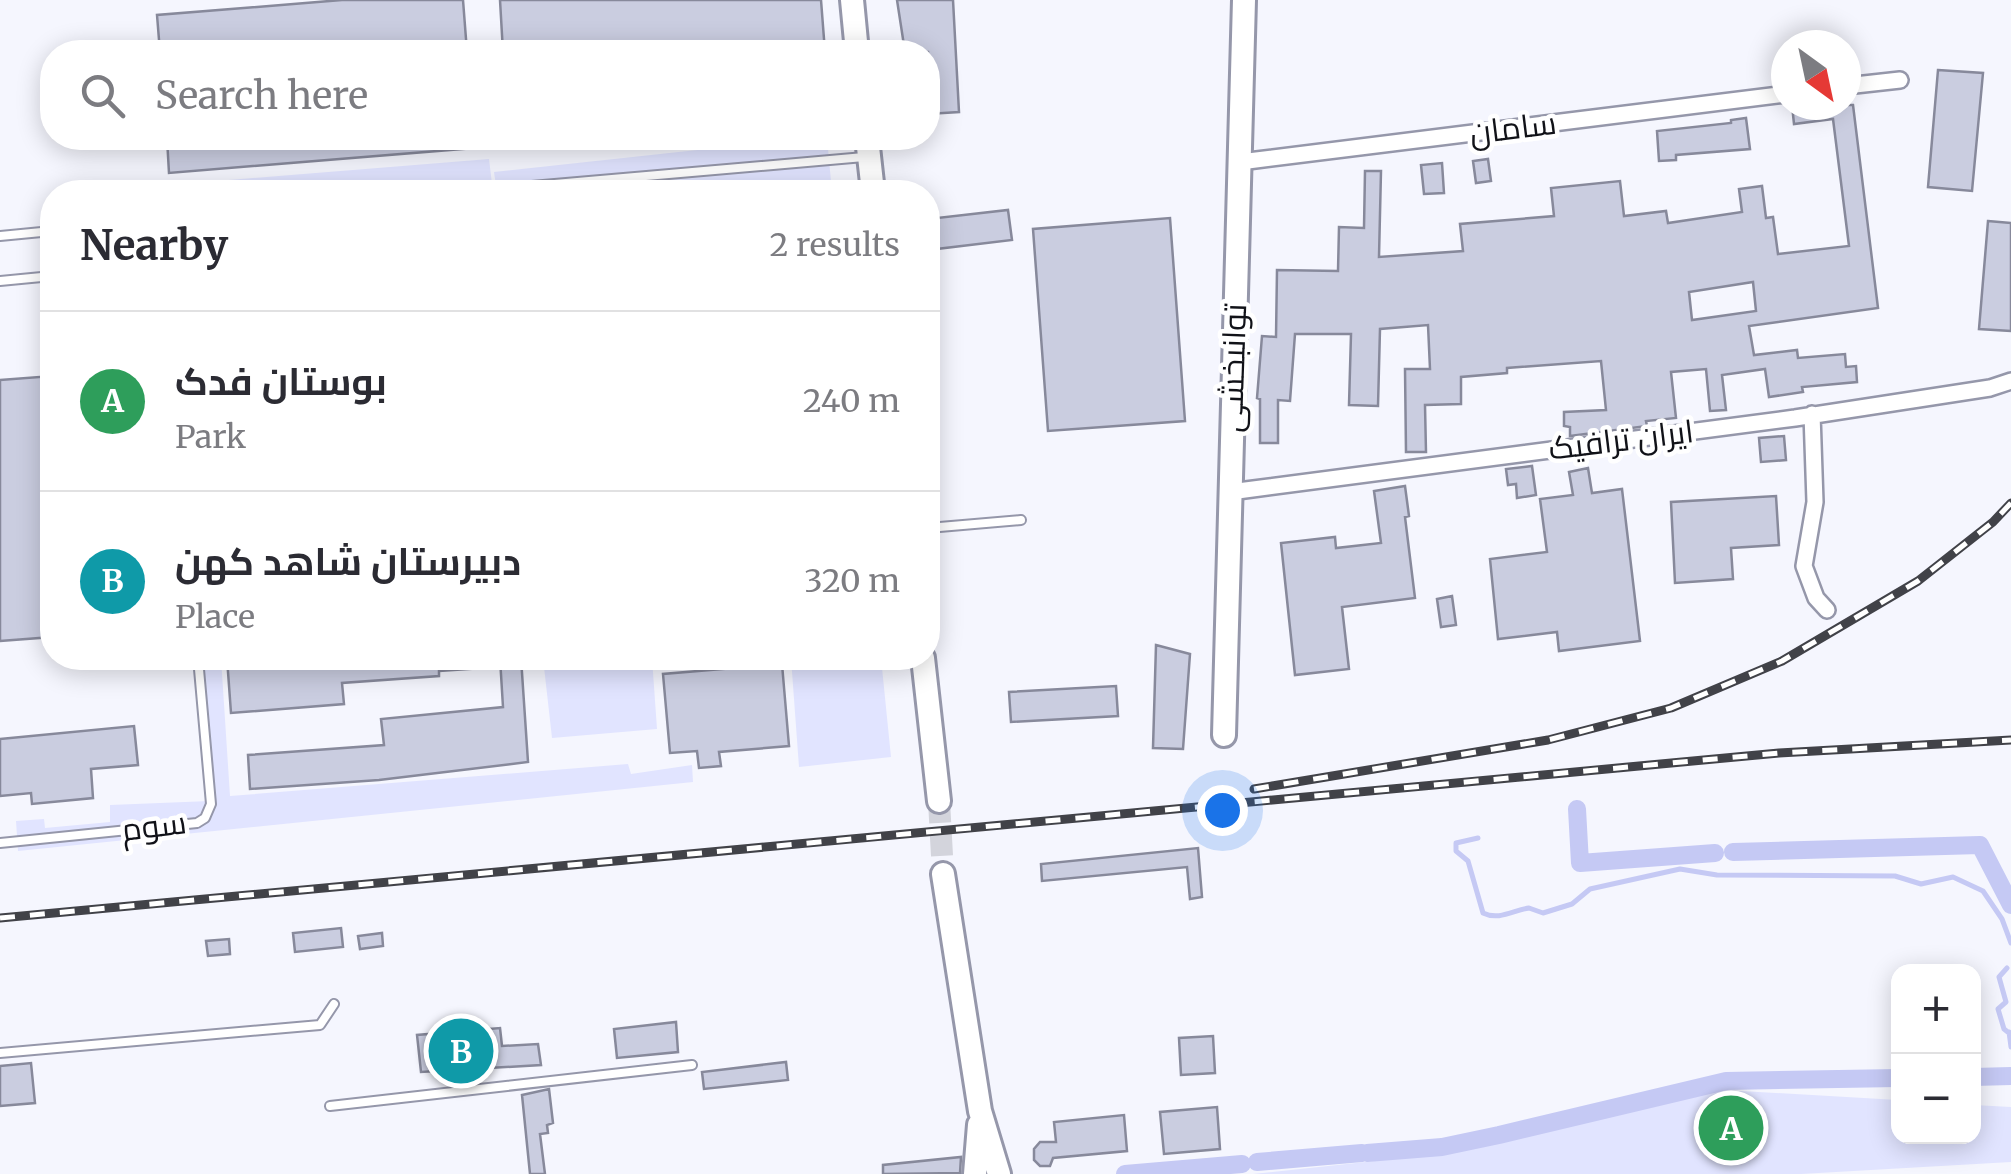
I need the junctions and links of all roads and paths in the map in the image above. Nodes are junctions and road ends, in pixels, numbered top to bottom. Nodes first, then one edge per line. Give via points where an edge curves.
1 (852, 0) edge
2 (1244, 0) edge
3 (857, 40) edge
4 (1900, 80) dead end
5 (1861, 84) edge
6 (1771, 96) edge
7 (841, 150) edge
8 (868, 150) edge
9 (1240, 162) junction
10 (571, 180) edge
11 (871, 180) edge
12 (40, 233) edge
13 (0, 236) edge
14 (40, 277) edge
15 (0, 282) edge
16 (2011, 381) edge
17 (1812, 414) junction
18 (1230, 492) junction
19 (1021, 520) dead end
20 (940, 527) edge
21 (1827, 610) dead end
22 (199, 670) edge
23 (924, 670) edge
24 (1224, 735) dead end
25 (939, 801) tunnel mouth
26 (0, 843) edge
27 (943, 874) tunnel mouth
28 (334, 1004) dead end
29 (0, 1053) edge
30 (692, 1065) dead end
31 (330, 1106) dead end
32 (980, 1112) junction
33 (975, 1174) edge
34 (999, 1174) edge

1 - 3 street
2 - 9 street, توانبخشی
4 - 5 street
6 - 9 street, سامان
7 - 10 lane
8 - 11 street
9 - 18 street, توانبخشی
12 - 13 lane
14 - 15 lane
16 - 17 street, ایران ترافیک
17 - 18 street, ایران ترافیک
17 - 21 street via 1815,502 1804,566
18 - 24 street, توانبخشی
19 - 20 lane
22 - 26 lane, سوم via 211,804 206,818
23 - 25 street
27 - 32 street
28 - 29 lane via 320,1025
30 - 31 lane
32 - 33 street
32 - 34 street

